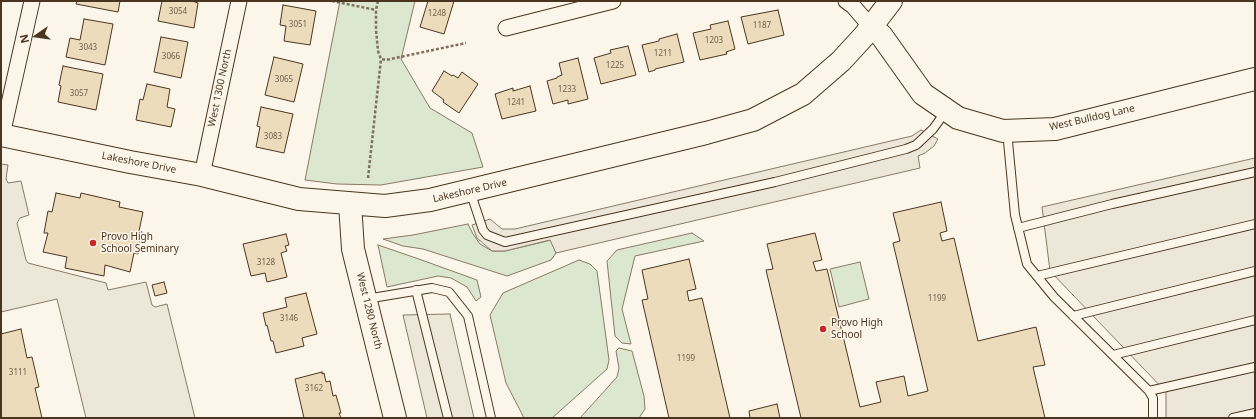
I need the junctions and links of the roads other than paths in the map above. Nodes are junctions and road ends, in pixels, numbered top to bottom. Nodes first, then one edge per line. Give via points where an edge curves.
1 (32, 1) edge
2 (239, 1) edge
3 (613, 1) edge
4 (846, 1) edge
5 (891, 1) edge
6 (871, 27) junction
7 (506, 28) dead end
8 (1255, 79) edge
9 (946, 110) junction
10 (1007, 130) junction
11 (1, 137) edge
12 (1255, 172) edge
13 (202, 175) junction
14 (470, 191) junction
15 (350, 204) junction
16 (1255, 224) edge
17 (1018, 228) junction
18 (1255, 271) edge
19 (1037, 276) junction
20 (416, 290) junction
21 (366, 299) junction
22 (1073, 316) junction
23 (1255, 320) edge
24 (1112, 355) junction
25 (1255, 367) edge
26 (1149, 391) junction
27 (1255, 413) edge
28 (396, 418) edge
29 (448, 418) edge
30 (491, 418) edge
31 (1153, 418) edge
32 (1233, 418) edge

1 - 11 street
2 - 13 street, West 1300 North
3 - 7 street
4 - 6 street
5 - 6 street, Lakeshore Drive
6 - 9 street, West Bulldog Lane via 881,35 923,94
6 - 14 street, Lakeshore Drive via 841,62 803,94 753,120 706,134
8 - 10 street, West Bulldog Lane via 1055,129
9 - 10 street, West Bulldog Lane via 958,118 1002,131
9 - 14 lane via 933,129 916,145 906,149 775,182 504,242 487,235 483,230
10 - 17 lane
11 - 13 street, Lakeshore Drive
12 - 17 lane
13 - 15 street, Lakeshore Drive via 299,199
14 - 15 street, Lakeshore Drive via 385,206
15 - 21 street, West 1280 North via 353,250
16 - 19 lane
17 - 19 lane via 1027,264
18 - 22 lane
19 - 22 lane
20 - 21 lane
20 - 29 lane
20 - 30 lane via 432,288 449,292 468,316
21 - 28 street, West 1280 North
22 - 24 lane
23 - 24 lane
24 - 26 lane
25 - 26 lane
26 - 31 lane via 1153,398
27 - 32 lane

